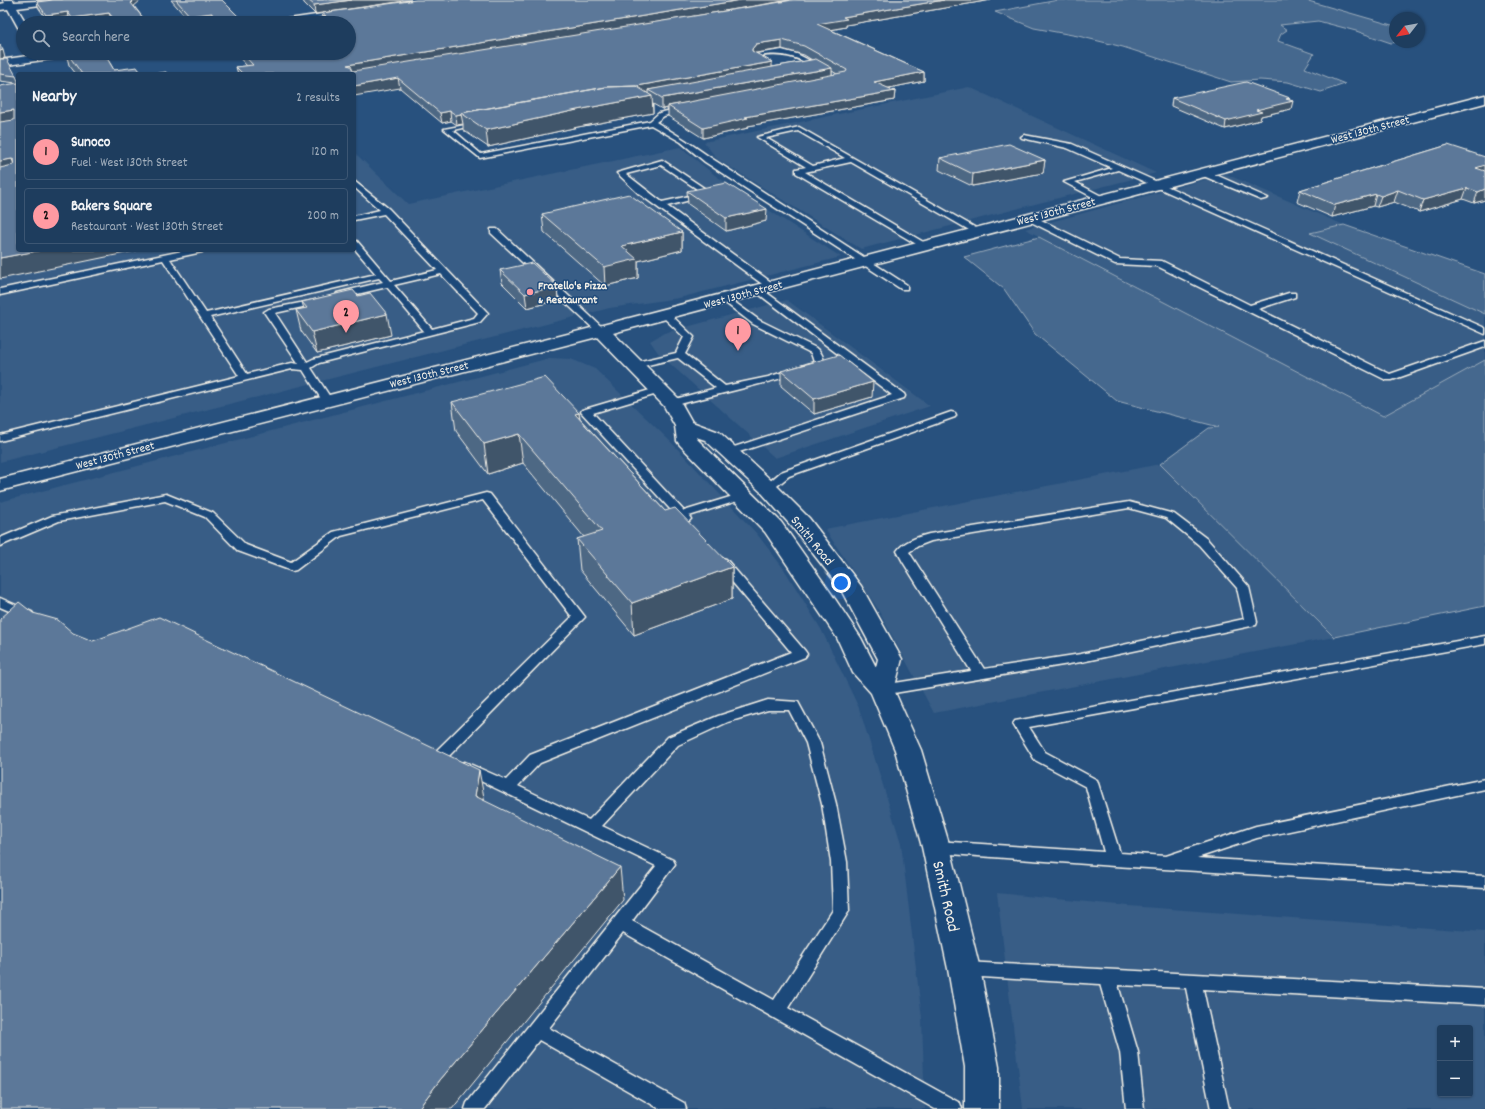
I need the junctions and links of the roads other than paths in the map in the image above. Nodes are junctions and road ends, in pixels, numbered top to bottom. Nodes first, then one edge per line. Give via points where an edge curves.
1 (56, 0) edge
2 (6, 4) edge
3 (359, 12) edge
4 (331, 16) edge
5 (16, 18) edge
6 (32, 60) edge
7 (0, 63) edge
8 (803, 68) edge
9 (775, 69) edge
10 (1485, 99) edge
11 (690, 108) edge
12 (485, 122) edge
13 (652, 123) junction
14 (1024, 137) dead end
15 (852, 159) junction
16 (812, 168) junction
17 (1119, 168) junction
18 (1204, 173) junction
19 (356, 185) edge
20 (1158, 185) junction
21 (1264, 198) dead end
22 (1102, 199) junction
23 (661, 205) junction
24 (386, 211) junction
25 (356, 218) edge
26 (1030, 218) junction
27 (494, 231) dead end
28 (979, 232) junction
29 (356, 245) edge
30 (926, 246) junction
31 (189, 252) edge
32 (165, 257) junction
33 (864, 262) junction
34 (443, 271) junction
35 (381, 275) junction
36 (389, 284) junction
37 (904, 287) dead end
38 (765, 288) junction
39 (0, 292) edge
40 (1292, 295) dead end
41 (726, 299) junction
42 (262, 302) junction
43 (1251, 308) junction
44 (269, 312) junction
45 (666, 314) junction
46 (204, 316) junction
47 (1485, 330) edge
48 (602, 331) junction
49 (430, 332) junction
50 (1485, 344) edge
51 (680, 355) junction
52 (635, 365) junction
53 (306, 367) junction
54 (245, 378) junction
55 (724, 389) junction
56 (666, 396) junction
57 (327, 400) junction
58 (951, 415) dead end
59 (685, 426) junction
60 (0, 438) edge
61 (729, 452) junction
62 (0, 485) edge
63 (768, 488) junction
64 (743, 496) junction
65 (681, 515) junction
66 (691, 526) edge
67 (0, 542) edge
68 (716, 555) edge
69 (0, 602) edge
70 (41, 622) edge
71 (1485, 640) edge
72 (980, 674) junction
73 (882, 690) junction
74 (427, 749) edge
75 (440, 756) junction
76 (1485, 784) edge
77 (508, 788) junction
78 (592, 827) junction
79 (936, 847) junction
80 (1114, 860) junction
81 (1165, 863) junction
82 (1485, 882) edge
83 (620, 924) junction
84 (964, 969) junction
85 (1107, 977) junction
86 (1193, 981) junction
87 (1485, 996) edge
88 (777, 1010) junction
89 (537, 1030) junction
90 (474, 1109) edge
91 (677, 1109) edge
92 (953, 1109) edge
93 (982, 1109) edge
94 (1135, 1109) edge
95 (1220, 1109) edge

1 - 2 main road
2 - 5 main road
3 - 4 main road
6 - 7 main road
8 - 9 lane via 820,67 792,53 776,51 758,55 756,59
10 - 18 main road, West 130th Street
11 - 13 lane via 658,111
12 - 13 lane via 447,129 480,156
13 - 33 lane via 684,141 708,160
14 - 17 lane via 1069,146
15 - 16 lane
15 - 16 lane via 799,129 760,137
15 - 28 lane
16 - 30 lane via 799,171
17 - 20 lane
17 - 22 lane via 1068,182
18 - 20 main road, West 130th Street
18 - 21 lane
19 - 24 lane
20 - 22 main road, West 130th Street
20 - 47 lane
22 - 26 main road, West 130th Street
23 - 23 lane via 641,191 621,173 662,162 709,194
23 - 38 lane
24 - 25 lane
24 - 34 lane
26 - 28 main road, West 130th Street
26 - 43 lane via 1118,262 1159,263
27 - 48 lane
28 - 30 main road, West 130th Street
29 - 35 lane
30 - 33 main road, West 130th Street
31 - 32 lane
32 - 39 lane
32 - 46 lane
33 - 37 lane
33 - 38 main road, West 130th Street
34 - 36 lane
34 - 49 lane via 483,313 477,320
35 - 36 lane
35 - 42 lane
36 - 44 lane
36 - 49 lane
38 - 41 main road, West 130th Street
38 - 61 lane via 900,396
40 - 43 lane
41 - 45 main road, West 130th Street
41 - 55 lane via 756,322 815,351 820,364 770,380
42 - 44 lane
42 - 46 lane
43 - 50 lane via 1389,378
44 - 53 lane
45 - 48 main road, West 130th Street
45 - 51 lane via 689,337
46 - 54 lane
48 - 52 main road, Smith Road
48 - 57 main road, West 130th Street
49 - 53 lane via 316,361
51 - 52 lane
51 - 55 lane
52 - 56 main road, Smith Road
53 - 54 lane via 292,366
53 - 57 lane
54 - 60 lane
55 - 56 lane
56 - 59 main road, Smith Road
56 - 65 lane via 586,412
57 - 62 main road, West 130th Street
58 - 63 lane via 785,474
59 - 61 main road, Smith Road via 712,436
59 - 64 main road, Smith Road via 687,440
61 - 63 main road, Smith Road
63 - 73 main road, Smith Road via 801,523 850,586 890,660
64 - 65 lane
64 - 73 main road, Smith Road via 772,527 820,593 849,638 862,667
65 - 66 lane
67 - 75 lane via 56,518 166,497 209,515 242,548 292,567 337,534 486,496 579,617
68 - 77 lane via 800,654 535,758
69 - 70 lane
71 - 80 lane via 1020,724 1040,756 1092,784
72 - 72 lane via 909,562 904,551 914,543 929,538 1130,505 1170,516 1202,542 1243,587 1251,622 1081,658
72 - 73 lane
73 - 79 main road, Smith Road via 908,750
74 - 75 lane
75 - 77 lane
76 - 81 lane via 1256,832
77 - 78 lane
78 - 83 lane via 667,864
78 - 88 lane via 673,741 723,719 768,705 793,705 813,743 828,798 840,862 841,911
79 - 80 lane
79 - 84 main road, Smith Road
80 - 81 lane
81 - 82 lane
83 - 88 lane
83 - 89 lane
84 - 85 lane
84 - 93 main road, Smith Road via 982,1067
85 - 86 lane
85 - 94 lane via 1129,1052
86 - 87 lane
86 - 95 lane
88 - 92 lane
89 - 90 lane
89 - 91 lane

